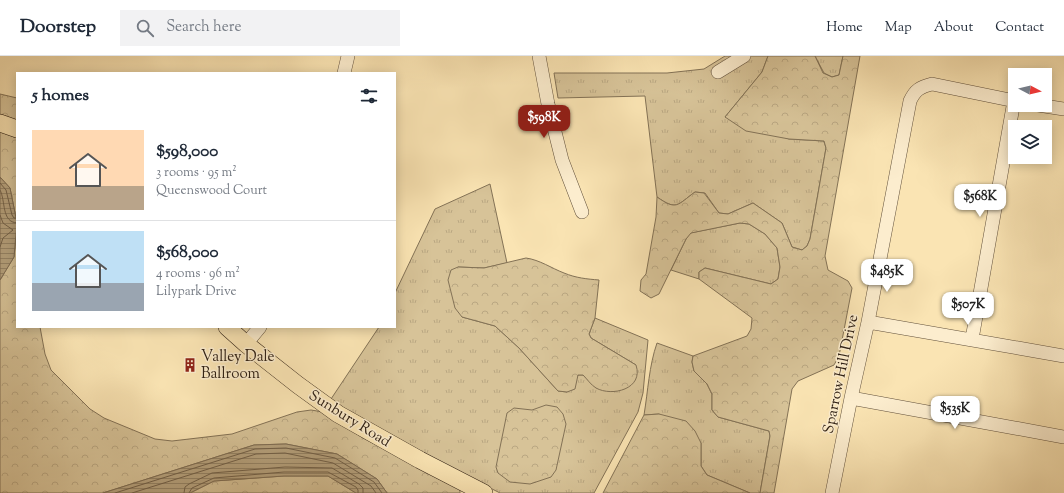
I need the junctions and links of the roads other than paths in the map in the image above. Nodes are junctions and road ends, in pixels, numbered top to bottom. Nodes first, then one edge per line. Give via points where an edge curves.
1 (348, 56) edge
2 (539, 56) edge
3 (744, 56) edge
4 (344, 72) edge
5 (718, 72) dead end
6 (1008, 100) edge
7 (1052, 107) edge
8 (1064, 109) edge
9 (1012, 112) edge
10 (0, 123) edge
11 (16, 130) edge
12 (582, 212) dead end
13 (868, 322) junction
14 (229, 328) edge
15 (259, 328) edge
16 (972, 339) junction
17 (246, 344) junction
18 (1064, 356) edge
19 (851, 398) junction
20 (1064, 437) edge
21 (484, 493) edge
22 (832, 493) edge

1 - 4 street
2 - 12 street via 562,160
3 - 5 street
6 - 13 street, Sparrow Hill Drive via 932,84 922,86 914,92 910,101
7 - 8 street
9 - 16 street
10 - 11 main road
13 - 16 street
13 - 19 street, Sparrow Hill Drive
14 - 17 main road, Sunbury Road
15 - 17 street
16 - 18 street
17 - 21 main road, Sunbury Road via 338,414
19 - 20 street
19 - 22 street, Sparrow Hill Drive

